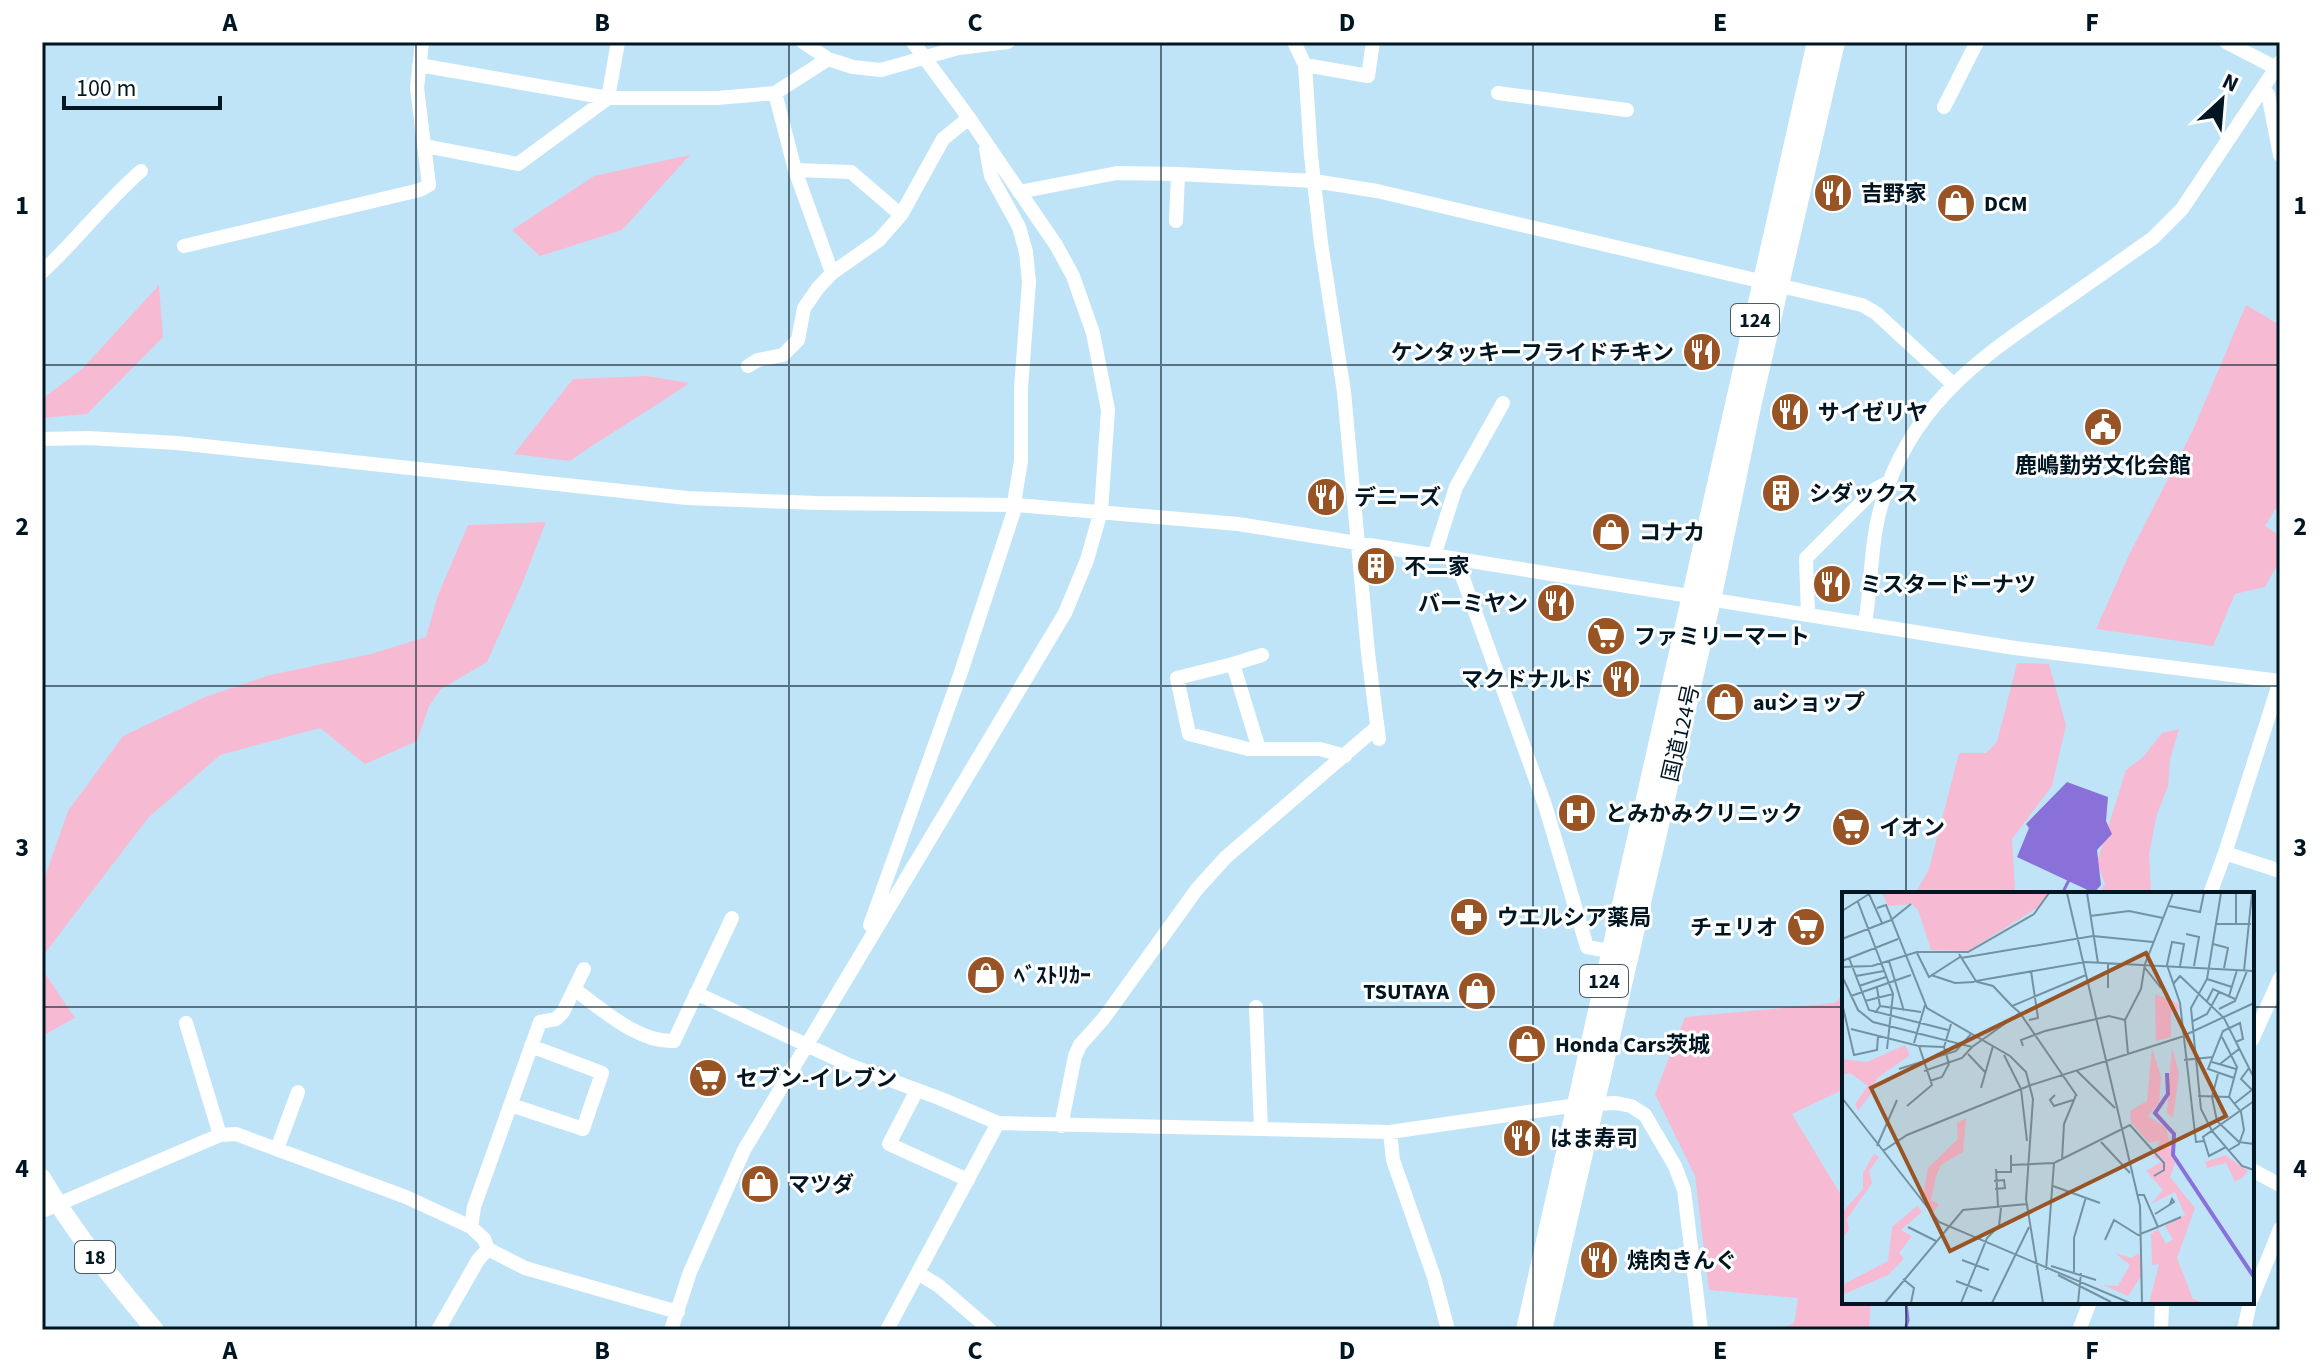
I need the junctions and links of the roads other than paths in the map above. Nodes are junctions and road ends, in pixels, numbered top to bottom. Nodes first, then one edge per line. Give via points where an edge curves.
1 (422, 42) edge
2 (618, 42) edge
3 (803, 42) edge
4 (913, 42) edge
5 (1008, 42) edge
6 (1294, 42) edge
7 (1373, 42) edge
8 (1817, 42) edge
9 (1835, 42) edge
10 (1977, 42) edge
11 (2226, 42) edge
12 (828, 59) junction
13 (925, 59) junction
14 (419, 65) junction
15 (1305, 65) junction
16 (2278, 66) edge
17 (775, 93) junction
18 (1498, 93) dead end
19 (2268, 94) dead end
20 (608, 98) junction
21 (1944, 107) dead end
22 (1627, 110) dead end
23 (969, 118) junction
24 (984, 140) junction
25 (425, 146) junction
26 (2280, 155) edge
27 (795, 170) junction
28 (141, 171) dead end
29 (1178, 174) junction
30 (1314, 181) junction
31 (1019, 192) junction
32 (901, 215) junction
33 (1176, 221) dead end
34 (184, 246) dead end
35 (42, 272) edge
36 (832, 273) junction
37 (1771, 284) junction
38 (748, 366) dead end
39 (1953, 384) junction
40 (1503, 403) dead end
41 (42, 439) edge
42 (1889, 482) junction
43 (1016, 505) junction
44 (1101, 511) junction
45 (1358, 543) junction
46 (1434, 556) junction
47 (1456, 559) junction
48 (1701, 598) junction
49 (1808, 614) junction
50 (1865, 623) junction
51 (1262, 655) dead end
52 (1233, 664) junction
53 (2280, 681) edge
54 (1259, 749) junction
55 (1345, 756) junction
56 (2225, 853) junction
57 (2280, 871) edge
58 (2211, 892) edge
59 (732, 918) dead end
60 (867, 941) junction
61 (1620, 953) junction
62 (584, 969) dead end
63 (2280, 978) edge
64 (574, 989) junction
65 (696, 993) junction
66 (1256, 1007) dead end
67 (186, 1023) dead end
68 (2254, 1036) edge
69 (531, 1046) junction
70 (805, 1046) junction
71 (917, 1090) junction
72 (298, 1092) dead end
73 (1586, 1104) junction
74 (511, 1105) junction
75 (998, 1123) junction
76 (1061, 1126) junction
77 (1261, 1129) junction
78 (1390, 1132) junction
79 (220, 1135) junction
80 (277, 1149) junction
81 (2254, 1171) edge
82 (42, 1178) edge
83 (968, 1180) junction
84 (2280, 1185) edge
85 (49, 1208) edge
86 (471, 1227) junction
87 (2280, 1229) edge
88 (488, 1249) junction
89 (918, 1273) junction
90 (2254, 1293) edge
91 (2089, 1304) edge
92 (2162, 1304) edge
93 (2250, 1304) edge
94 (678, 1312) junction
95 (155, 1330) edge
96 (438, 1330) edge
97 (671, 1330) edge
98 (887, 1330) edge
99 (990, 1330) edge
100 (1448, 1330) edge
101 (1526, 1330) edge
102 (1542, 1330) edge
103 (1701, 1330) edge
104 (2079, 1330) edge
105 (2161, 1330) edge
106 (2244, 1330) edge

1 - 14 street
2 - 20 street
3 - 12 street
4 - 13 street
5 - 13 street via 958,48
6 - 15 street
7 - 15 street via 1368,76
8 - 37 highway, 国道124号 / 124
9 - 37 highway, 国道124号 / 124
10 - 21 street
11 - 16 street
12 - 13 street via 881,70
12 - 17 street
13 - 23 street
14 - 20 street
14 - 25 street
15 - 30 street
16 - 39 street via 2170,222
17 - 20 street
17 - 27 street
18 - 22 street
19 - 26 street
20 - 25 street via 518,164
23 - 24 street
23 - 32 street via 943,139
24 - 31 street
24 - 43 street via 991,176 1019,227 1029,282
25 - 34 street via 429,185 420,190
27 - 32 street via 851,172
27 - 36 street
28 - 35 street
29 - 30 street
29 - 31 street via 1117,173
29 - 33 street
30 - 37 street via 1377,191
30 - 45 street via 1344,392
31 - 44 street via 1073,276 1093,333 1108,410
32 - 36 street via 879,240
36 - 38 street via 804,308 798,340 783,355
37 - 39 street via 1862,305
37 - 48 highway, 国道124号 / 124
39 - 42 street via 1906,443
40 - 46 street via 1456,487
41 - 43 street via 177,443 687,498
42 - 49 street via 1874,490 1806,558
42 - 50 street via 1876,524
43 - 44 street
43 - 60 street
44 - 45 street via 1238,524
44 - 60 street via 1065,613
45 - 46 street
45 - 55 street via 1378,733
46 - 47 street
47 - 48 street
47 - 61 street via 1545,805 1587,947
48 - 49 street
48 - 61 highway, 国道124号 / 124
49 - 50 street
50 - 53 street
51 - 52 street
52 - 54 street
52 - 54 street via 1177,678 1189,734
53 - 56 street
54 - 55 street via 1320,749
55 - 76 street via 1226,857 1197,889 1080,1045
56 - 57 street
56 - 58 street
59 - 65 street
60 - 70 street
61 - 73 highway, 国道124号 / 124
62 - 64 street
63 - 68 street
64 - 65 street via 630,1029 663,1041 674,1041
64 - 69 street via 556,1019 540,1022
65 - 70 street
66 - 77 street
67 - 79 street
69 - 74 street
69 - 74 street via 602,1073 583,1129
70 - 71 street
70 - 94 street via 744,1150
71 - 75 street
71 - 83 street via 889,1144
72 - 80 street
73 - 78 street
73 - 101 highway, 国道124号 / 124
73 - 102 highway, 国道124号 / 124
73 - 103 street via 1622,1104 1641,1111 1675,1166 1684,1190
74 - 86 street
75 - 76 street
75 - 83 street
76 - 77 street
77 - 78 street
78 - 100 street via 1393,1160
79 - 80 street via 236,1134
79 - 85 street
80 - 86 street
81 - 84 street
82 - 85 main road, 18
83 - 89 street
85 - 95 main road, 18
86 - 88 street
87 - 90 street
88 - 94 street via 525,1268
88 - 96 street
89 - 98 street
89 - 99 street
91 - 104 street
92 - 105 street
93 - 106 street
94 - 97 street

